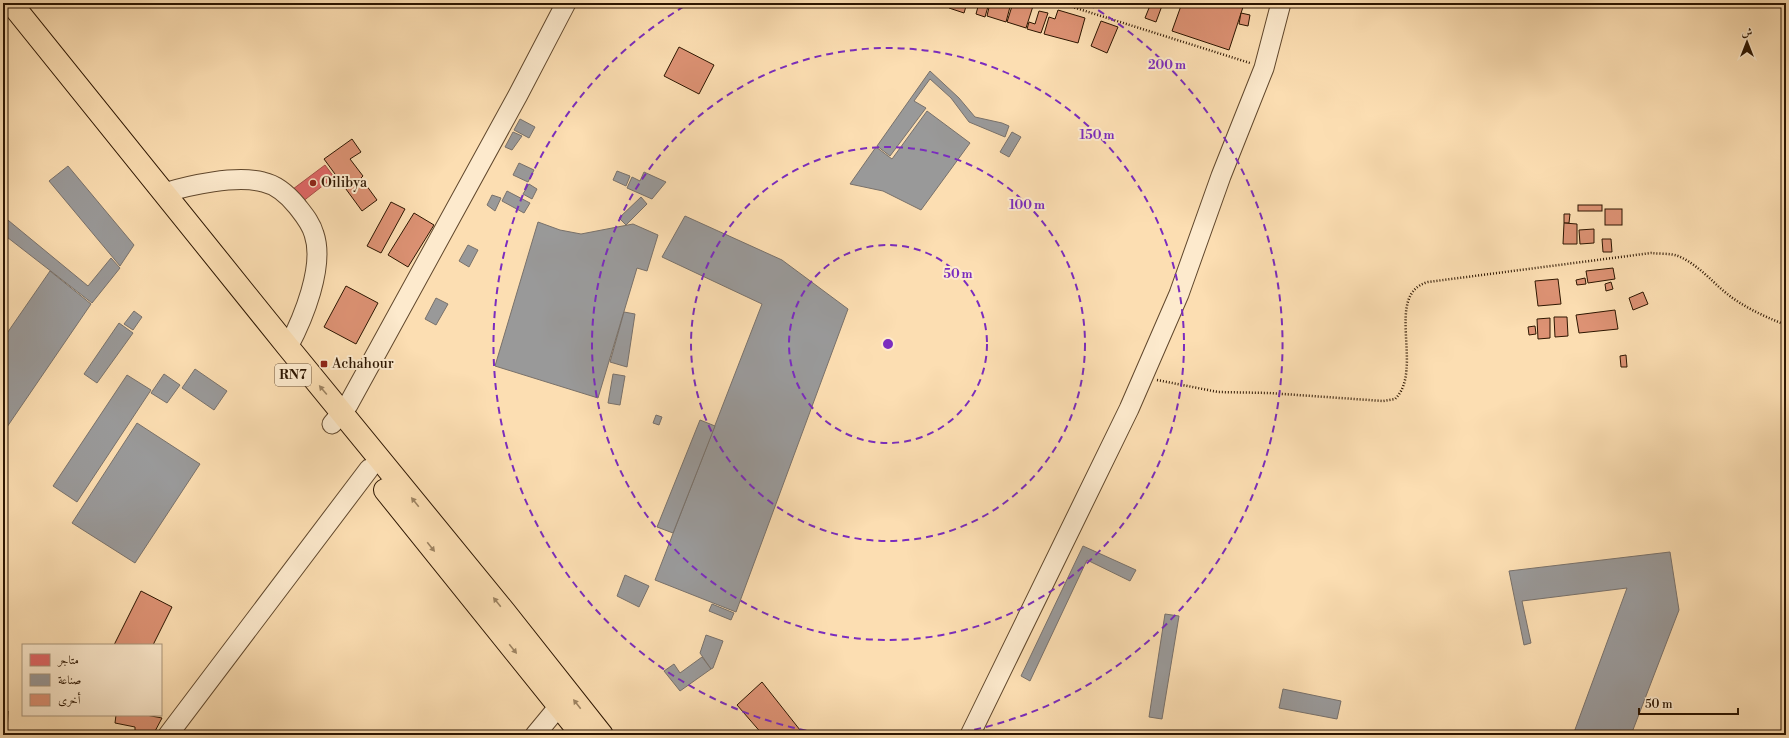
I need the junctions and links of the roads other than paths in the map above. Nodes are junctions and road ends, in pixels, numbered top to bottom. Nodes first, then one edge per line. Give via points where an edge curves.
1 (11, 3) edge
2 (566, 3) edge
3 (1281, 3) edge
4 (3, 15) edge
5 (164, 193) junction
6 (288, 347) junction
7 (337, 418) junction
8 (369, 469) junction
9 (559, 706) junction
10 (168, 735) edge
11 (535, 735) edge
12 (582, 735) edge
13 (602, 735) edge
14 (970, 735) edge

1 - 5 highway, RN7
2 - 7 street via 514,102
3 - 14 street via 1264,68 1221,176 1179,294 1129,409
4 - 7 highway, RN7
5 - 6 highway, RN7
5 - 6 street via 199,185 253,180 275,186 285,193 306,217 315,235 317,256 307,302
7 -> 6 highway, RN7
7 - 8 highway, RN7
13 -> 7 highway, RN7 via 504,611
8 -> 9 highway, RN7
8 - 10 street
9 - 11 street
9 - 12 highway, RN7

